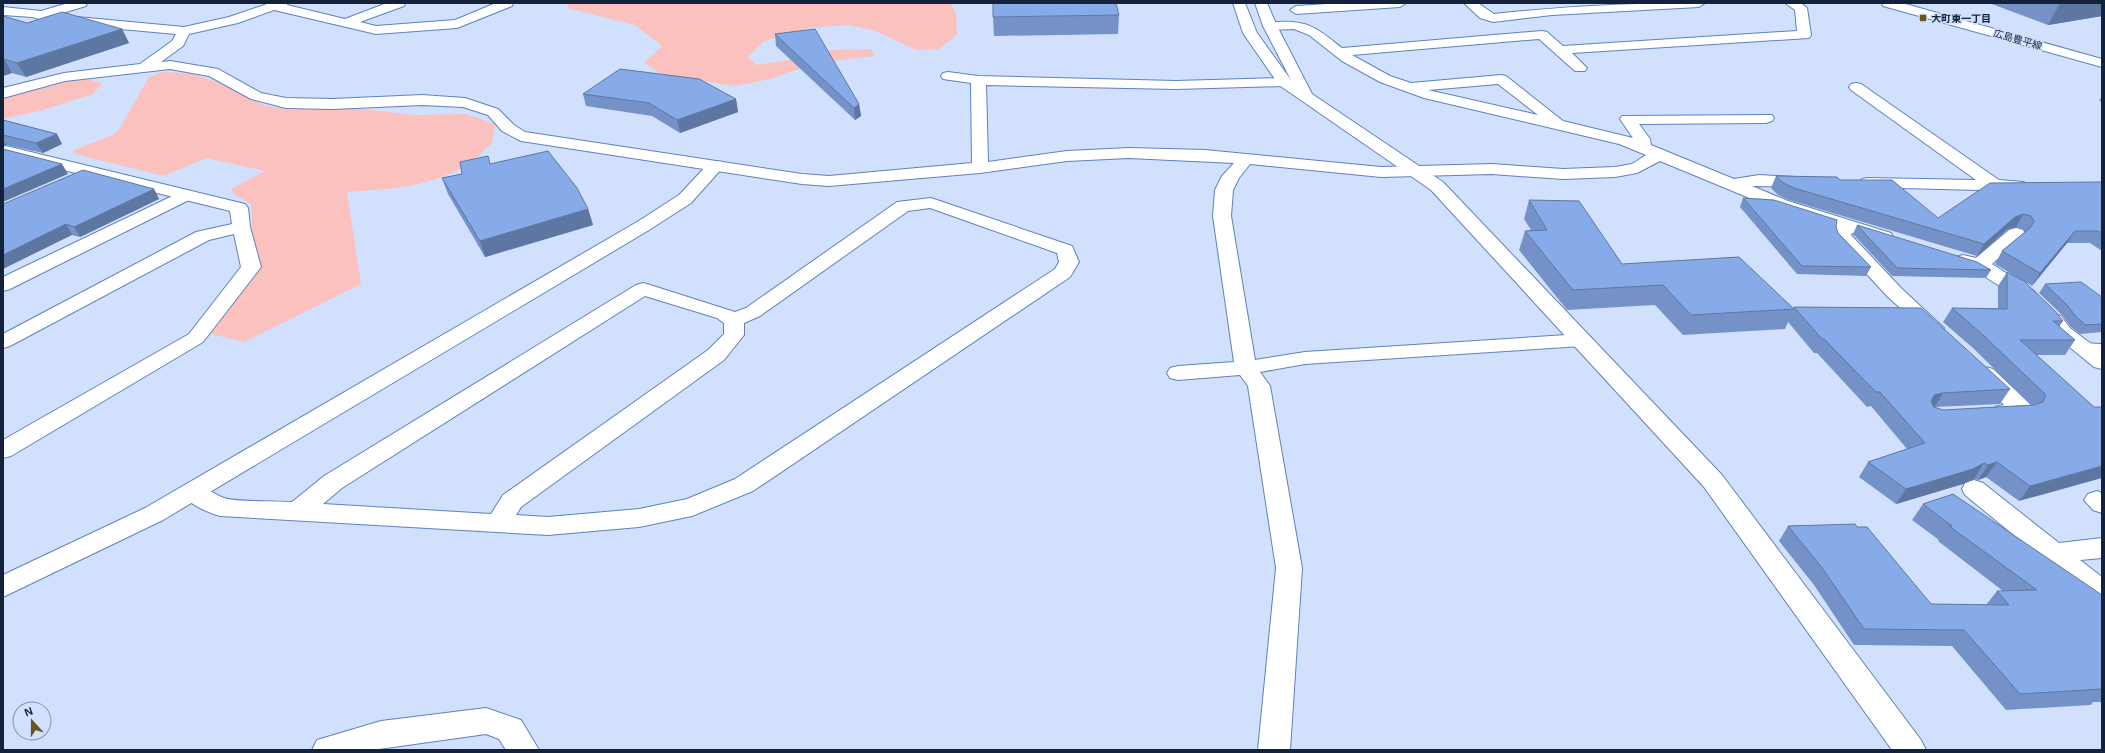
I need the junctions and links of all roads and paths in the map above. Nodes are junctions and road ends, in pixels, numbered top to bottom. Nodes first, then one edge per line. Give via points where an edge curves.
1 (81, 3) edge
2 (399, 3) edge
3 (507, 3) edge
4 (1238, 3) edge
5 (1261, 3) edge
6 (1400, 3) edge
7 (1470, 3) edge
8 (1699, 3) edge
9 (1888, 3) edge
10 (278, 4) edge
11 (1802, 5) edge
12 (3, 12) edge
13 (1296, 12) edge
14 (41, 15) junction
15 (346, 23) junction
16 (1270, 26) junction
17 (184, 31) junction
18 (1560, 50) junction
19 (1339, 52) junction
20 (2102, 63) edge
21 (146, 66) junction
22 (1580, 68) dead end
23 (948, 76) dead end
24 (978, 80) junction
25 (1284, 82) junction
26 (1406, 86) junction
27 (1856, 87) dead end
28 (6, 90) edge
29 (1308, 97) junction
30 (1766, 118) dead end
31 (1561, 126) junction
32 (1643, 148) junction
33 (3, 152) edge
34 (1660, 154) junction
35 (1246, 159) junction
36 (716, 166) junction
37 (980, 168) junction
38 (91, 171) junction
39 (1418, 172) junction
40 (1819, 182) edge
41 (1849, 183) edge
42 (64, 184) edge
43 (1733, 184) junction
44 (1996, 186) junction
45 (2034, 186) edge
46 (185, 195) junction
47 (1845, 224) junction
48 (241, 227) junction
49 (2016, 234) dead end
50 (1898, 241) edge
51 (1951, 257) edge
52 (1980, 265) junction
53 (3, 284) edge
54 (734, 320) junction
55 (1946, 339) edge
56 (1582, 340) junction
57 (3, 342) edge
58 (2081, 346) junction
59 (2102, 348) edge
60 (1969, 359) edge
61 (2102, 362) edge
62 (1246, 368) junction
63 (1178, 373) dead end
64 (1986, 413) edge
65 (3, 450) edge
66 (1974, 489) dead end
67 (192, 492) junction
68 (298, 511) junction
69 (498, 523) junction
70 (2102, 548) edge
71 (2056, 553) junction
72 (3, 588) edge
73 (2102, 592) edge
74 (328, 750) edge
75 (523, 750) edge
76 (1274, 750) edge
77 (1910, 750) edge

1 - 14 street
2 - 15 street
3 - 15 street via 457,24 376,30
4 - 25 street via 1250,33
5 - 16 street
6 - 13 street
7 - 8 street via 1493,18 1552,11
9 - 20 street, 広島豊平線
10 - 15 street
10 - 17 street via 233,20
11 - 18 street via 1804,35
12 - 14 street
13 - 16 street
13 - 19 street via 1314,32
14 - 17 street via 54,19
16 - 29 street
17 - 21 street via 178,43
18 - 19 street via 1542,35
18 - 22 street
19 - 26 street via 1385,79
21 - 28 street via 64,77
21 - 36 street via 170,64 213,72 256,96 286,103 333,104 422,100 465,103 493,112 508,128 521,136
23 - 24 street
24 - 25 street via 1176,85
24 - 37 street
25 - 29 street
26 - 31 street via 1428,95
26 - 31 street via 1501,79
27 - 44 street
29 - 39 street
30 - 32 street via 1628,119 1642,139
31 - 32 street via 1624,140
32 - 34 street
33 - 38 street
34 - 39 street via 1637,168 1616,172 1563,174 1461,169
34 - 43 street
35 - 37 street via 1128,152 1067,156
35 - 39 street via 1380,172
35 - 62 street via 1230,176 1224,190 1222,216
36 - 37 street via 829,181
36 - 67 street via 684,199 643,226
38 - 42 street
38 - 46 street
39 - 56 street via 1437,186
40 - 43 street via 1759,180
41 - 44 street
43 - 47 street via 1782,205
44 - 45 street
46 - 48 street via 239,208
46 - 53 street
47 - 50 street
47 - 55 street via 1842,236 1895,293
48 - 57 street via 203,236
48 - 65 street via 251,267 196,338
49 - 52 street
51 - 52 street
52 - 58 street via 2023,290 2063,332
54 - 68 street via 724,314 643,289 333,482
54 - 69 street via 734,335 716,355 512,501
54 - 69 street via 753,312 903,206 931,203 1065,250 1069,262 1063,273 744,484 692,507 639,518 548,526
56 - 62 street via 1305,358
56 - 77 street via 1713,481
58 - 59 lane
58 - 61 street
60 - 64 street via 2024,411
62 - 63 street
62 - 76 street via 1258,386 1289,568
66 - 71 street
67 - 68 street via 220,507
67 - 72 street via 154,514
68 - 69 street
70 - 71 street
71 - 73 street
74 - 75 street via 381,734 486,721 510,729

